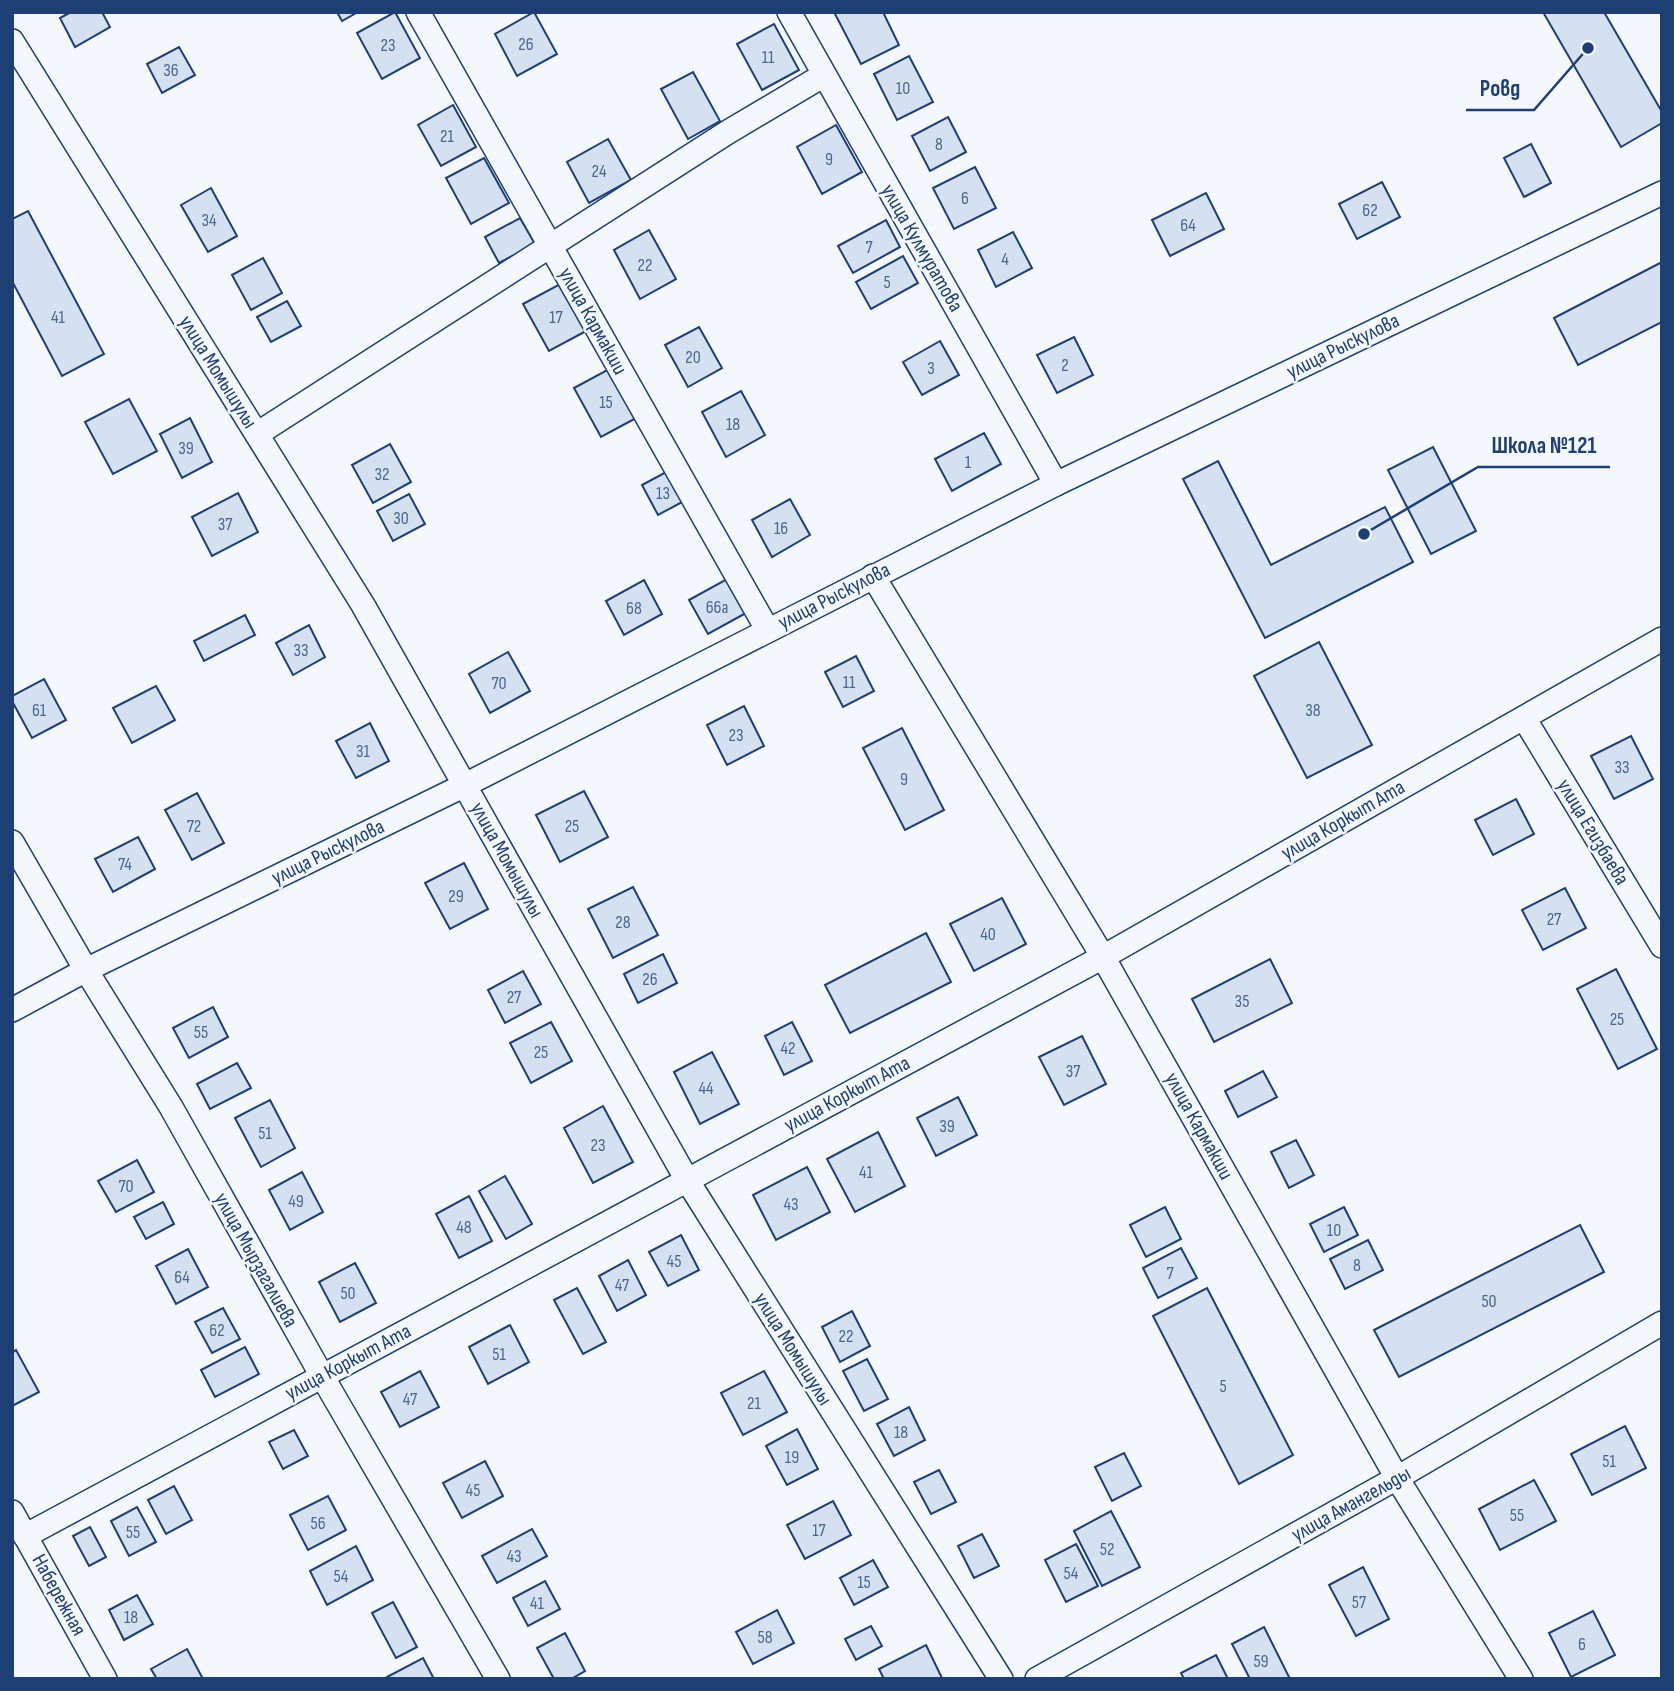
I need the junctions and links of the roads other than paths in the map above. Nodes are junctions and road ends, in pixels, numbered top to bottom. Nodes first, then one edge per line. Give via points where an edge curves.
1 (418, 12) edge
2 (789, 12) edge
3 (12, 41) edge
4 (824, 75) junction
5 (1662, 193) edge
6 (551, 247) junction
7 (257, 434) junction
8 (1056, 484) junction
9 (873, 576) junction
10 (767, 629) junction
11 (1662, 639) edge
12 (1524, 718) junction
13 (465, 785) junction
14 (12, 842) edge
15 (1662, 946) edge
16 (1103, 957) junction
17 (86, 970) junction
18 (12, 1010) edge
19 (687, 1180) junction
20 (1662, 1323) edge
21 (322, 1376) junction
22 (1397, 1478) junction
23 (12, 1512) edge
24 (25, 1536) junction
25 (105, 1679) edge
26 (498, 1679) edge
27 (1001, 1679) edge
28 (1037, 1679) edge
29 (1521, 1679) edge

1 - 6 street, улица Кармакши
2 - 4 street, улица Кулмуратова
3 - 7 street, улица Момышулы
4 - 6 street
4 - 8 street, улица Кулмуратова
5 - 8 street, улица Рыскулова
6 - 7 street
6 - 10 street, улица Кармакши
7 - 13 street, улица Момышулы via 363,605
8 - 9 street, улица Рыскулова
9 - 10 street, улица Рыскулова
9 - 16 street, улица Кармакши
10 - 13 street, улица Рыскулова
11 - 12 street, улица Коркыт Ата
12 - 15 street, улица Егизбаева
12 - 16 street, улица Коркыт Ата
13 - 17 street, улица Рыскулова
13 - 19 street, улица Момышулы
14 - 17 street, улица Мырзагалиева
16 - 19 street, улица Коркыт Ата
16 - 22 street, улица Кармакши
17 - 18 street, улица Рыскулова
17 - 21 street, улица Мырзагалиева via 171,1107
19 - 21 street, улица Коркыт Ата
19 - 27 street, улица Момышулы
20 - 22 street, улица Амангельды
21 - 24 street, улица Коркыт Ата
21 - 26 street, улица Мырзагалиева
22 - 28 street, улица Амангельды
22 - 29 street, улица Кармакши
23 - 24 street, Набережная
24 - 25 street, Набережная

